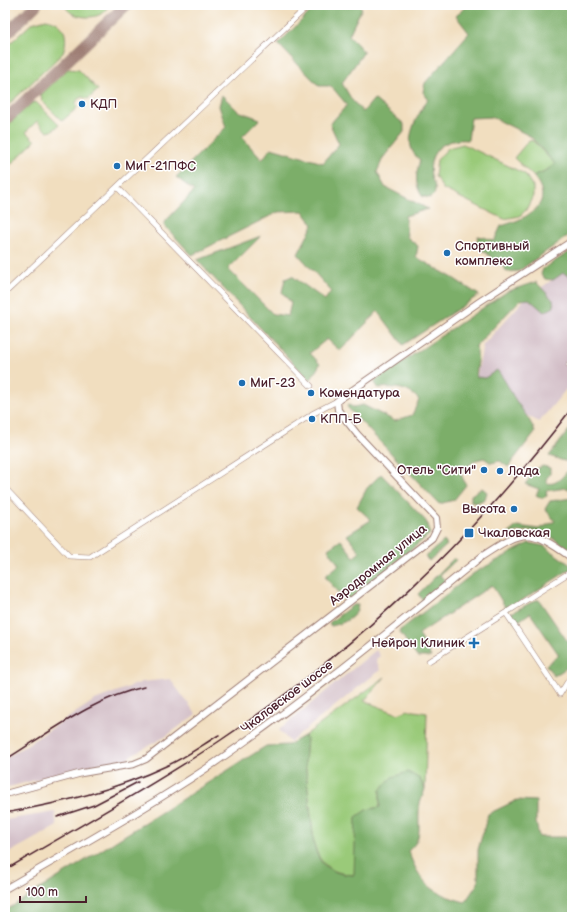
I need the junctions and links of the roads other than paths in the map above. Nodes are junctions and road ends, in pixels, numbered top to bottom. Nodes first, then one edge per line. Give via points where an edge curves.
1 (309, 5) edge
2 (117, 187) junction
3 (572, 241) edge
4 (5, 294) edge
5 (312, 386) dead end
6 (338, 401) junction
7 (5, 488) edge
8 (572, 558) edge
9 (572, 571) edge
10 (506, 613) junction
11 (429, 661) dead end
12 (572, 679) edge
13 (5, 794) edge
14 (5, 888) edge

1 - 2 street
2 - 4 street
2 - 5 street
3 - 6 street
6 - 7 street via 310,415 90,557 69,556
6 - 13 street, Аэродромная улица via 338,410 357,434 436,518 438,528 432,538 146,759
8 - 14 street, Чкаловское шоссе via 536,536 517,537 498,546 344,668 249,739 150,804
9 - 10 street
10 - 11 street
10 - 12 street via 560,694

